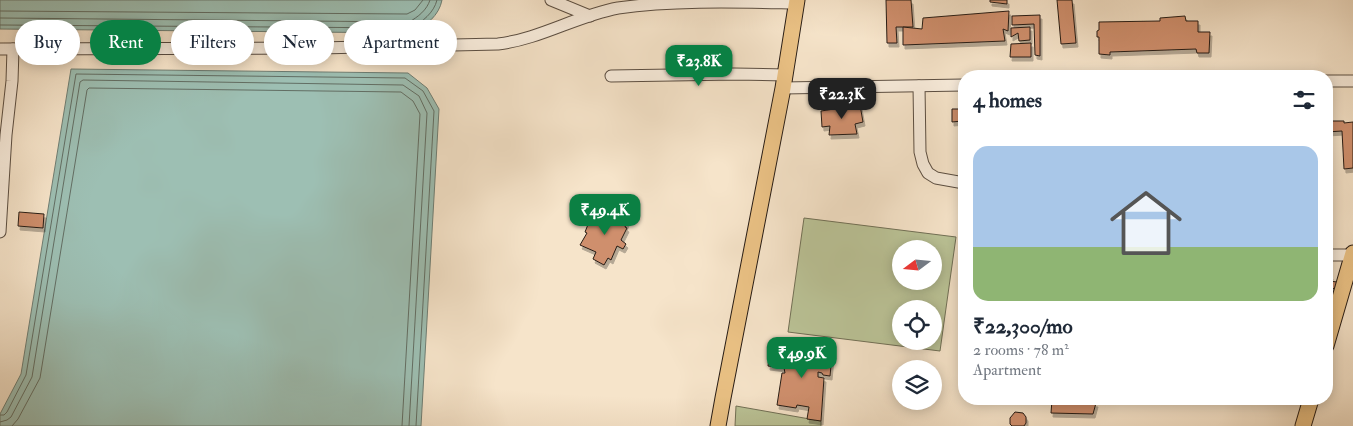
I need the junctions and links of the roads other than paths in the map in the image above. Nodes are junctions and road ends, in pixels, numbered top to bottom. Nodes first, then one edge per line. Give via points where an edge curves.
1 (551, 0) edge
2 (796, 2) edge
3 (590, 16) junction
4 (0, 49) edge
5 (13, 49) junction
6 (612, 76) dead end
7 (1333, 81) edge
8 (1353, 81) edge
9 (784, 82) junction
10 (958, 85) edge
11 (919, 86) junction
12 (958, 182) edge
13 (0, 232) edge
14 (1353, 254) edge
15 (1333, 255) edge
16 (1333, 322) edge
17 (1309, 405) edge
18 (718, 426) edge
19 (1302, 426) edge

1 - 3 street
2 - 3 street via 654,2
2 - 9 main road
3 - 5 street via 531,37 498,44
4 - 5 street
5 - 13 street
6 - 9 street via 725,74
7 - 8 street
9 - 11 street
9 - 18 main road
10 - 11 street
11 - 12 street via 923,164 936,178
14 - 15 street
14 - 16 main road
17 - 19 main road

